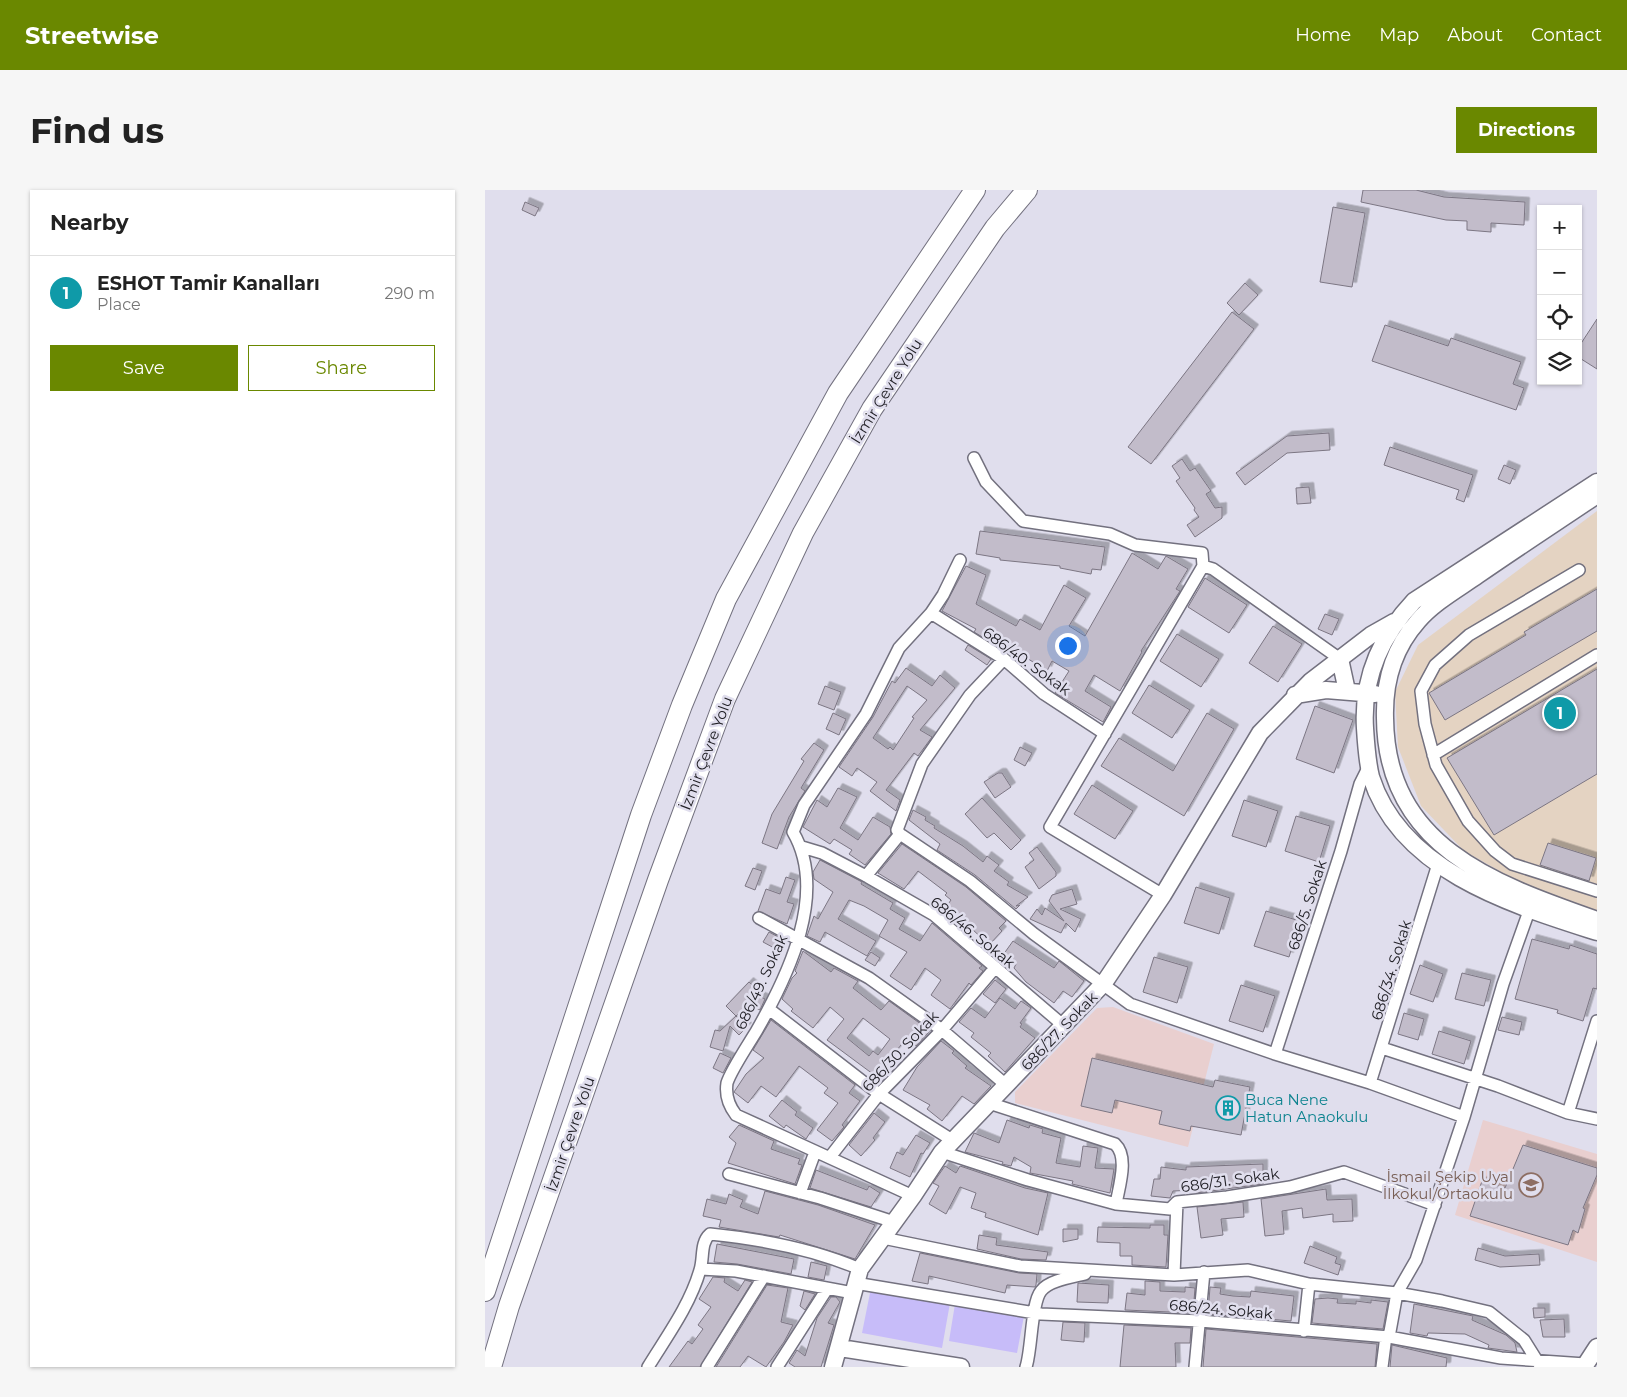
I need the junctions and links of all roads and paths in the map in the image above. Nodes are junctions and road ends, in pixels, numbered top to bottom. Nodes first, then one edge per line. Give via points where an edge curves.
1 (975, 190) edge
2 (1027, 190) edge
3 (974, 458) dead end
4 (1597, 482) edge
5 (1597, 495) edge
6 (960, 560) dead end
7 (1203, 566) junction
8 (1579, 570) dead end
9 (931, 613) junction
10 (1394, 622) junction
11 (1354, 649) junction
12 (1385, 655) junction
13 (1597, 655) edge
14 (1004, 659) junction
15 (1340, 659) junction
16 (1347, 691) junction
17 (1365, 693) junction
18 (1295, 694) junction
19 (1384, 695) junction
20 (1105, 734) junction
21 (1433, 755) junction
22 (1369, 766) junction
23 (900, 834) junction
24 (802, 847) junction
25 (1439, 864) junction
26 (866, 876) junction
27 (1597, 891) edge
28 (1163, 896) junction
29 (1529, 911) junction
30 (759, 918) dead end
31 (1597, 920) edge
32 (1597, 932) edge
33 (799, 940) junction
34 (994, 969) junction
35 (1104, 983) junction
36 (769, 1009) junction
37 (1597, 1022) edge
38 (1064, 1026) junction
39 (942, 1030) junction
40 (1382, 1048) junction
41 (1275, 1054) junction
42 (1475, 1078) junction
43 (1370, 1083) junction
44 (1006, 1085) junction
45 (879, 1094) junction
46 (989, 1103) junction
47 (1568, 1113) junction
48 (1464, 1118) junction
49 (1597, 1118) edge
50 (947, 1146) junction
51 (815, 1152) junction
52 (830, 1157) junction
53 (729, 1174) dead end
54 (800, 1193) junction
55 (913, 1196) junction
56 (1177, 1202) junction
57 (1116, 1204) junction
58 (1435, 1205) junction
59 (894, 1222) junction
60 (883, 1238) junction
61 (701, 1269) junction
62 (1094, 1272) junction
63 (1204, 1272) junction
64 (1174, 1275) junction
65 (764, 1276) junction
66 (856, 1282) junction
67 (1309, 1284) junction
68 (827, 1289) junction
69 (485, 1291) edge
70 (1397, 1293) junction
71 (1035, 1313) junction
72 (1199, 1321) junction
73 (1304, 1331) junction
74 (1388, 1336) junction
75 (1597, 1347) edge
76 (840, 1348) junction
77 (1539, 1363) edge
78 (917, 1364) edge
79 (1591, 1366) edge
80 (491, 1367) edge
81 (648, 1367) edge
82 (707, 1367) edge
83 (777, 1367) edge
84 (833, 1367) edge
85 (961, 1367) edge
86 (1026, 1367) edge
87 (1195, 1367) edge
88 (1382, 1367) edge

1 - 69 highway via 838,393 726,599 641,815
2 - 80 highway, İzmir Çevre Yolu via 995,228 871,409 803,533 725,699 658,880 509,1306
3 - 7 street via 986,482 1023,521 1110,534 1135,545 1202,553
4 - 10 street via 1414,601
5 - 12 street via 1451,594 1418,620
6 - 9 street, 686/49. Sokak
7 - 15 street via 1213,569
7 - 20 street
8 - 21 street via 1469,635 1435,665 1421,691
9 - 14 street, 686/40. Sokak
9 - 24 street, 686/49. Sokak via 899,648 866,714 803,804 793,832
10 - 11 street, 686/27. Sokak
10 - 12 street
11 - 12 street via 1366,648
11 - 15 street, 686/27. Sokak
12 - 17 street
12 - 19 street
13 - 21 street
14 - 20 street, 686/40. Sokak via 1044,694
14 - 23 street via 970,695 922,764 897,830
15 - 16 street
15 - 18 street, 686/27. Sokak
16 - 17 street
16 - 18 street
17 - 19 street
17 - 22 street
18 - 28 street, 686/27. Sokak via 1260,733
19 - 31 street via 1388,758 1397,789 1417,821 1448,851 1489,878 1533,898
20 - 28 street via 1050,827
21 - 27 street via 1467,821 1495,851 1512,864
22 - 25 street via 1385,807 1407,836
22 - 41 street, 686/5. Sokak
23 - 26 street
23 - 35 street via 970,881 1034,934
24 - 26 street, 686/46. Sokak via 822,853
24 - 33 street, 686/49. Sokak via 808,888
25 - 29 street
25 - 40 street, 686/34. Sokak
26 - 34 street, 686/46. Sokak via 934,915
28 - 35 street, 686/27. Sokak
29 - 32 street
29 - 42 street
30 - 33 street
33 - 36 street, 686/49. Sokak
33 - 39 street via 869,978
34 - 38 street, 686/46. Sokak
34 - 39 street, 686/30. Sokak
35 - 38 street, 686/27. Sokak
35 - 41 street via 1130,1004
36 - 45 street, 686/31. Sokak
36 - 51 street, 686/49. Sokak via 727,1083 728,1104 736,1115
37 - 47 street
38 - 44 street, 686/27. Sokak
39 - 44 street
39 - 45 street, 686/30. Sokak
40 - 42 street
40 - 43 street, 686/34. Sokak
41 - 43 street
42 - 47 street
42 - 48 street
43 - 48 street
44 - 46 street, 686/27. Sokak
45 - 50 street, 686/31. Sokak
45 - 52 street, 686/30. Sokak
46 - 50 street, 686/27. Sokak
46 - 57 street via 1115,1144 1123,1159
47 - 49 street
48 - 58 street
50 - 55 street, 686/27. Sokak
50 - 57 street, 686/31. Sokak via 1028,1180
51 - 52 street, 686/49. Sokak
51 - 54 street
52 - 55 street, 686/49. Sokak
53 - 54 street
54 - 59 street
55 - 59 street, 686/27. Sokak
56 - 57 street, 686/31. Sokak via 1170,1209
56 - 58 street, 686/31. Sokak via 1290,1186 1344,1172
56 - 64 street
58 - 70 street via 1416,1260
59 - 60 street, 686/27. Sokak
60 - 62 street via 1020,1266
60 - 66 street, 686/27. Sokak
61 - 65 street
61 - 66 street via 705,1239 709,1234 837,1259
61 - 81 street via 689,1299
62 - 64 street
62 - 71 street via 1069,1278 1041,1291
63 - 64 street
63 - 67 street via 1248,1270
63 - 72 street
65 - 68 street
65 - 82 street
66 - 68 street
66 - 71 street, 686/24. Sokak
66 - 76 street, 686/27. Sokak
67 - 70 street
67 - 73 street
68 - 83 street
70 - 74 street
70 - 77 street via 1489,1312 1523,1340
71 - 72 street, 686/24. Sokak
71 - 86 street
72 - 73 street, 686/24. Sokak
72 - 87 street
73 - 74 street, 686/24. Sokak
74 - 77 street, 686/24. Sokak
74 - 88 street
75 - 79 street
76 - 78 street
76 - 84 street, 686/27. Sokak
77 - 79 street, 686/24. Sokak
78 - 85 street

